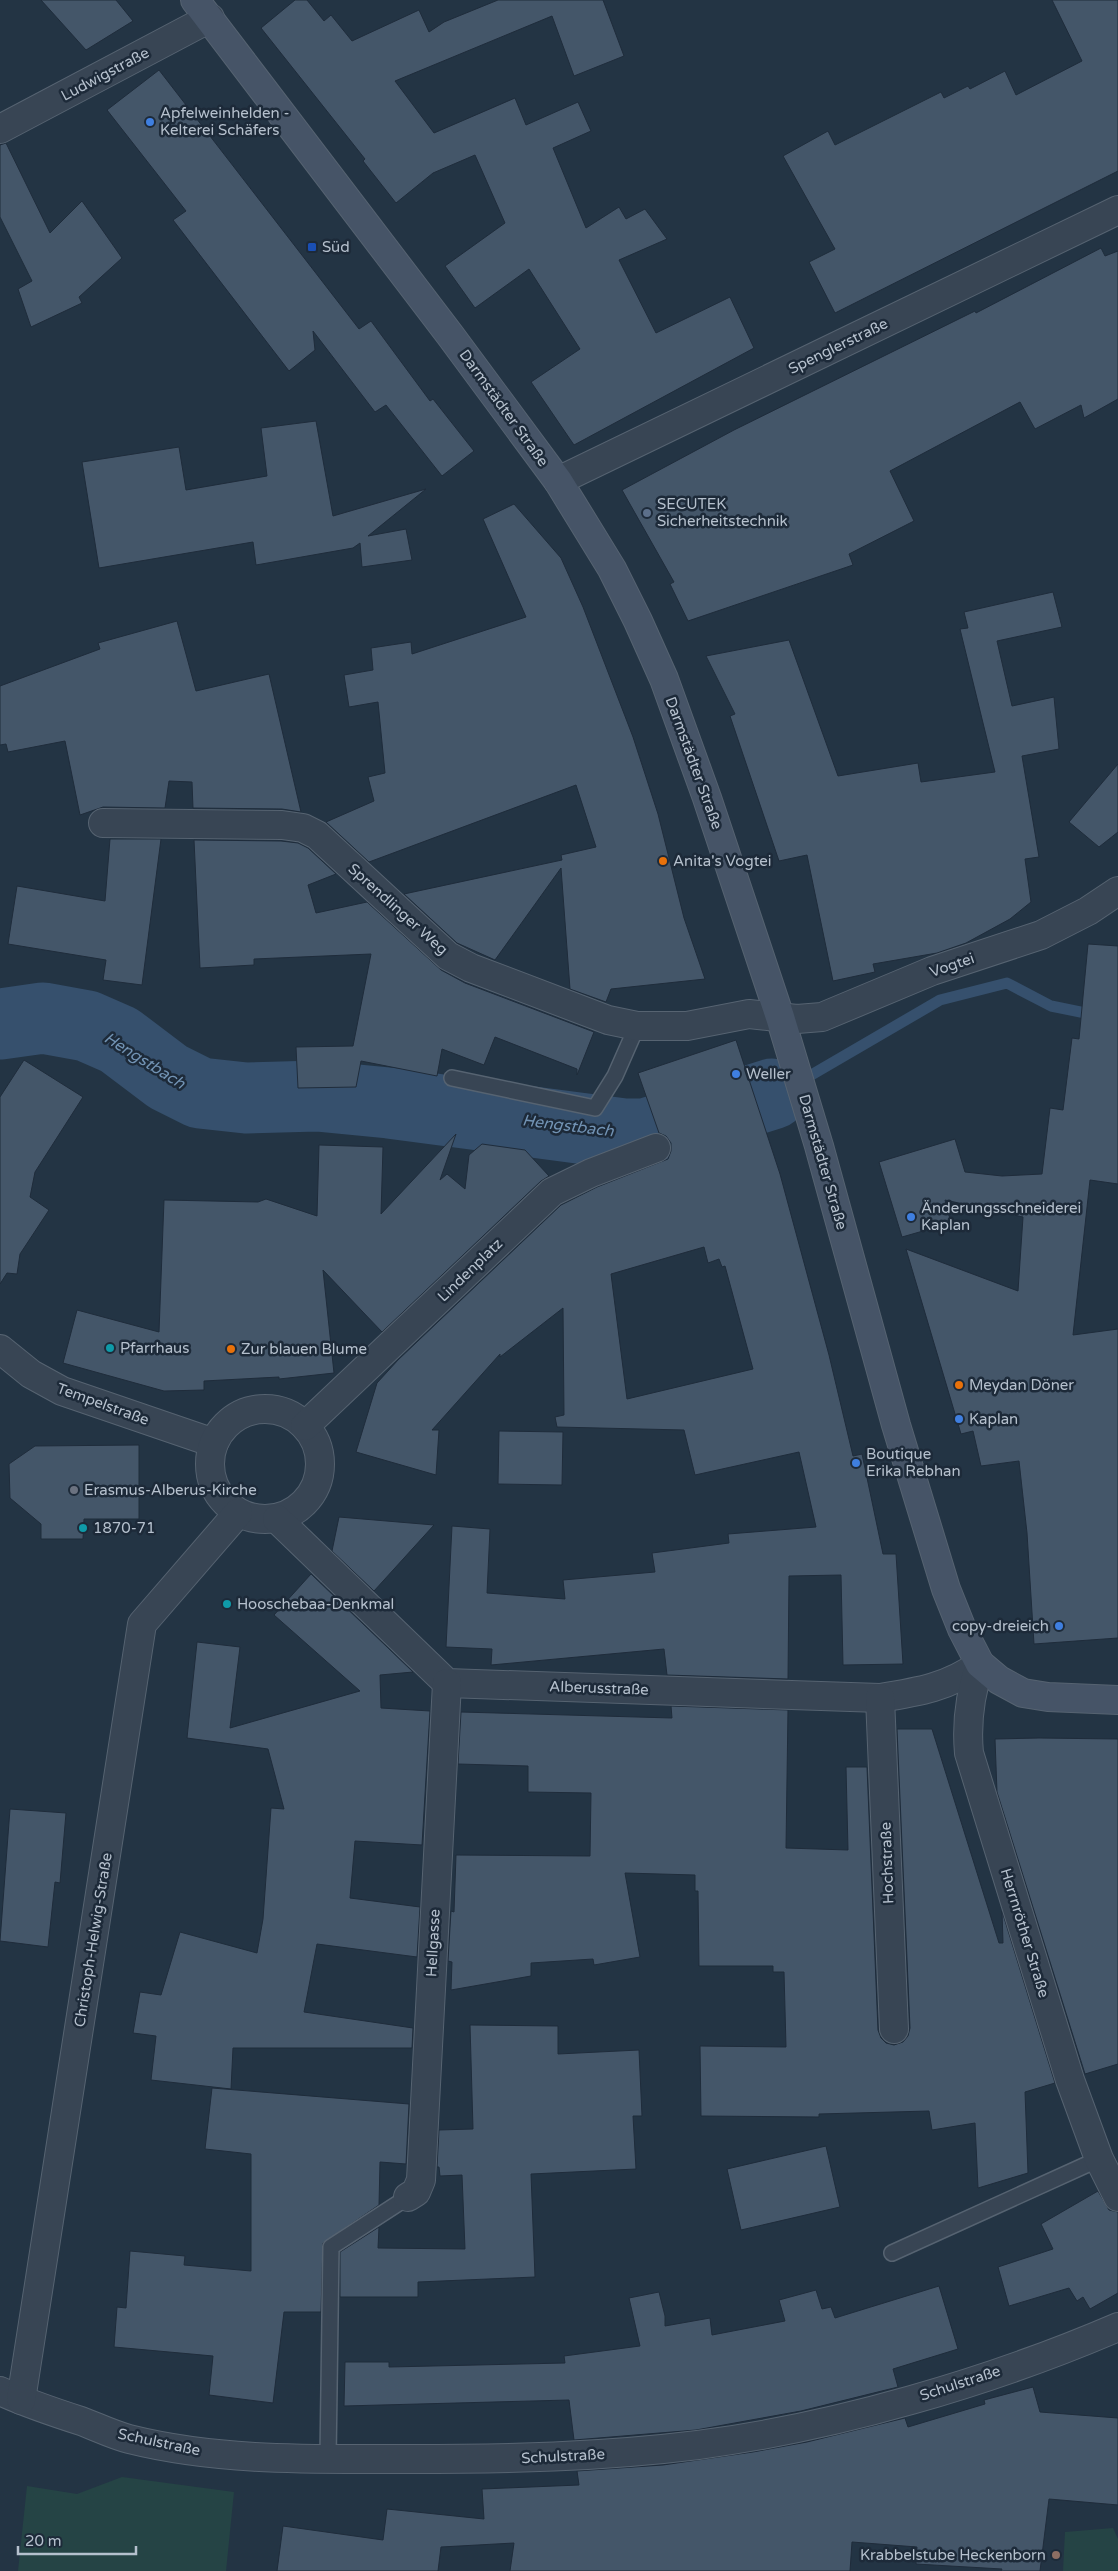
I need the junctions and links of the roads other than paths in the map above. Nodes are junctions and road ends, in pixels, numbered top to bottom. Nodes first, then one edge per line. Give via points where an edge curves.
1 (202, 9) edge
2 (0, 129) edge
3 (1118, 210) edge
4 (558, 481) junction
5 (103, 823) dead end
6 (1118, 891) edge
7 (780, 1017) junction
8 (637, 1026) junction
9 (452, 1078) dead end
10 (656, 1148) dead end
11 (0, 1349) edge
12 (306, 1426) junction
13 (214, 1443) junction
14 (238, 1513) junction
15 (277, 1519) junction
16 (980, 1664) junction
17 (447, 1683) junction
18 (880, 1698) junction
19 (1118, 1700) edge
20 (894, 2029) dead end
21 (1098, 2159) junction
22 (408, 2197) joint
23 (1118, 2197) edge
24 (892, 2253) dead end
25 (1118, 2327) edge
26 (11, 2395) edge
27 (328, 2459) junction

1 - 2 street, Ludwigstraße
1 - 4 street, Darmstädter Straße
3 - 4 street, Spenglerstraße
4 - 7 street, Darmstädter Straße via 612,569 664,679
5 - 8 street, Sprendlinger Weg via 302,828 317,835 448,956 471,968 608,1020
6 - 7 street, Vogtei via 1041,935 932,971 822,1017
7 - 8 street, Sprendlinger Weg via 750,1014 687,1026
7 - 16 street, Darmstädter Straße via 940,1571 962,1629
8 - 9 lane via 615,1076 595,1108
10 - 12 street, Lindenplatz via 552,1192
11 - 13 street, Tempelstraße via 31,1374 62,1391
12 - 13 street via 281,1411 259,1409 240,1414
12 - 15 street via 318,1446 321,1464 318,1483 299,1509
13 - 14 street via 211,1475 220,1496
14 - 15 street via 256,1519
14 - 26 street, Christoph-Helwig-Straße via 142,1624
15 - 17 street
16 - 18 street, Alberusstraße via 962,1677 940,1686
16 - 19 street via 998,1680 1023,1693
16 - 21 street, Herrnröther Straße via 968,1711 969,1754 1070,2080
17 - 18 street, Alberusstraße
17 - 22 street, Hellgasse via 421,2180 416,2192
18 - 20 street, Hochstraße
21 - 23 street, Herrnröther Straße
21 - 24 lane
22 - 27 lane via 331,2247
25 - 27 street, Schulstraße via 1063,2350 912,2398 782,2431 698,2445 588,2455 482,2460
26 - 27 street, Schulstraße via 128,2438 204,2452

